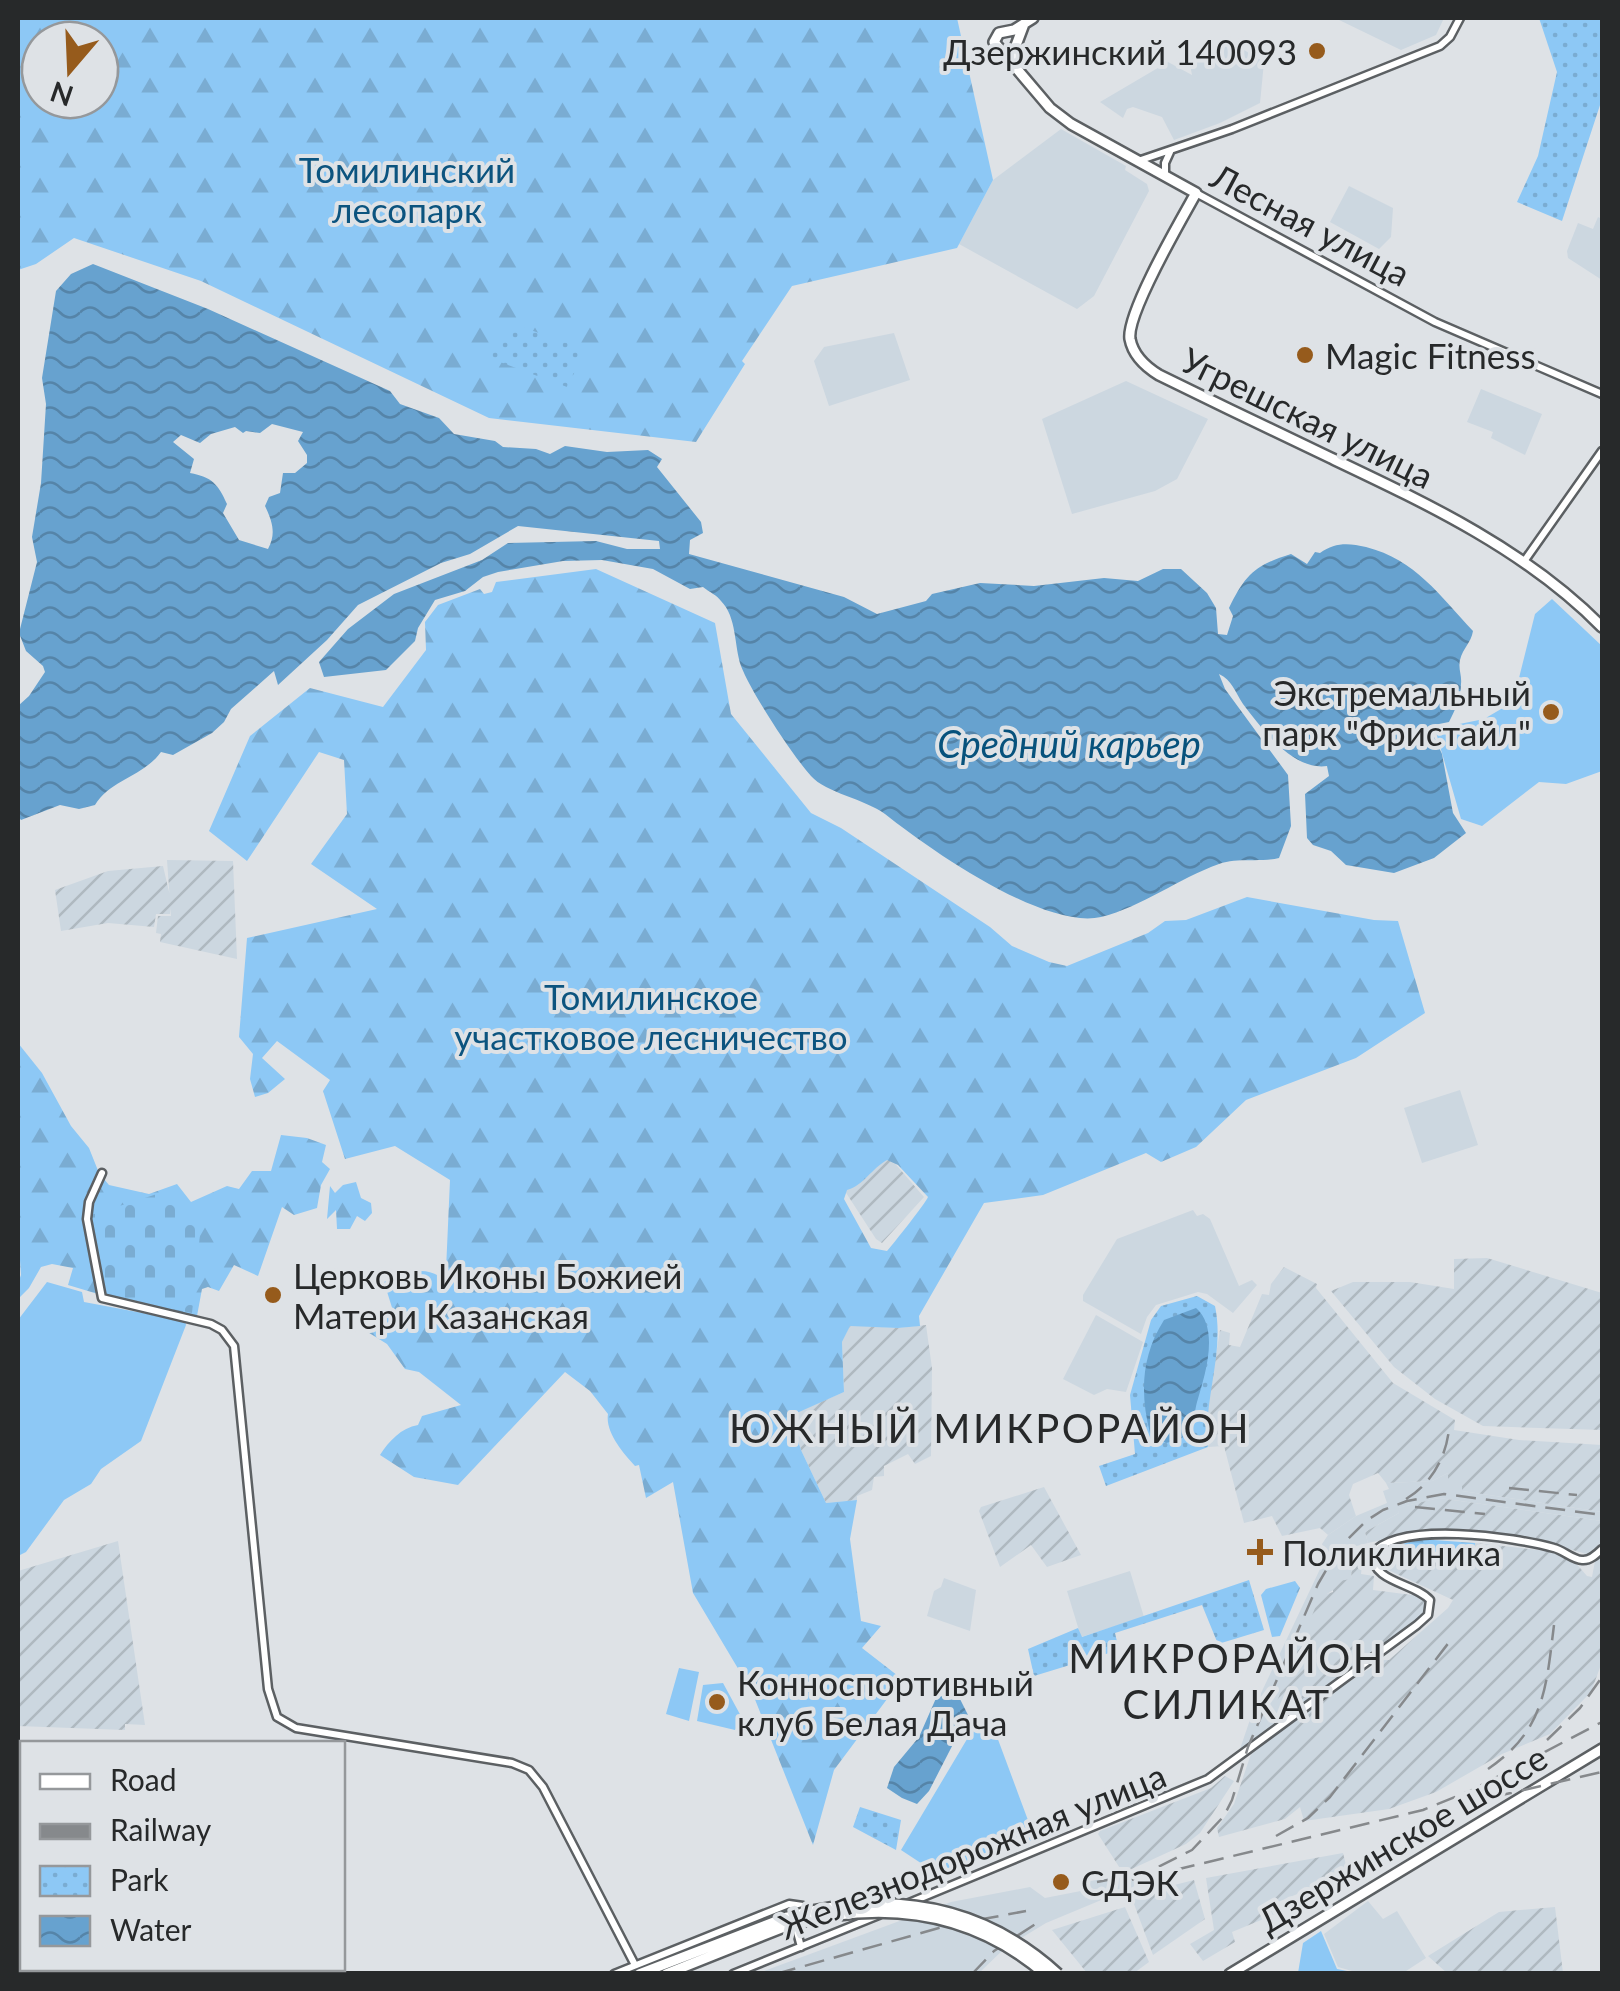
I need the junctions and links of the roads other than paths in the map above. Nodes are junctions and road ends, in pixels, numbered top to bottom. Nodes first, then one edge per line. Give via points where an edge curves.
1 (1460, 18) edge
2 (1029, 20) edge
3 (1009, 31) junction
4 (1016, 44) junction
5 (1002, 52) junction
6 (1016, 68) junction
7 (1171, 151) junction
8 (1137, 161) junction
9 (1165, 176) junction
10 (1196, 194) junction
11 (1602, 394) edge
12 (1602, 451) edge
13 (1525, 560) junction
14 (1602, 627) edge
15 (102, 1174) dead end
16 (1602, 1549) edge
17 (1602, 1749) edge
18 (788, 1921) junction
19 (801, 1948) junction
20 (637, 1969) edge
21 (614, 1974) edge
22 (666, 1974) edge
23 (733, 1974) edge
24 (1045, 1974) edge
25 (1058, 1974) edge
26 (1230, 1974) edge

1 - 7 street via 1440,46
2 - 3 main road
2 - 4 main road
3 - 4 main road
3 - 5 main road via 995,37
4 - 5 main road
4 - 6 main road
5 - 6 main road, Лесная улица
6 - 8 main road, Лесная улица via 1050,108
7 - 8 street
7 - 9 street
8 - 9 main road, Лесная улица
9 - 10 main road, Лесная улица
10 - 11 street, Лесная улица via 1425,317
10 - 13 main road, Угрешская улица via 1132,317 1130,343 1143,364
12 - 13 street
13 - 14 main road, Угрешская улица
15 - 20 street via 87,1219 102,1298 211,1324 234,1346 268,1689 277,1717 288,1726 529,1770
16 - 19 street, Железнодорожная улица via 1579,1560 1556,1548 1447,1533 1382,1544 1372,1554 1373,1565 1426,1594 1428,1615 1197,1785
17 - 26 main road, Дзержинское шоссе
18 - 20 main road
18 - 22 main road
18 - 24 main road, bridge via 848,1911 910,1914 991,1938
18 - 25 main road, bridge via 848,1903 928,1908 1009,1936
19 - 20 street via 796,1932 803,1906 789,1904
19 - 23 street, Железнодорожная улица
20 - 21 street

